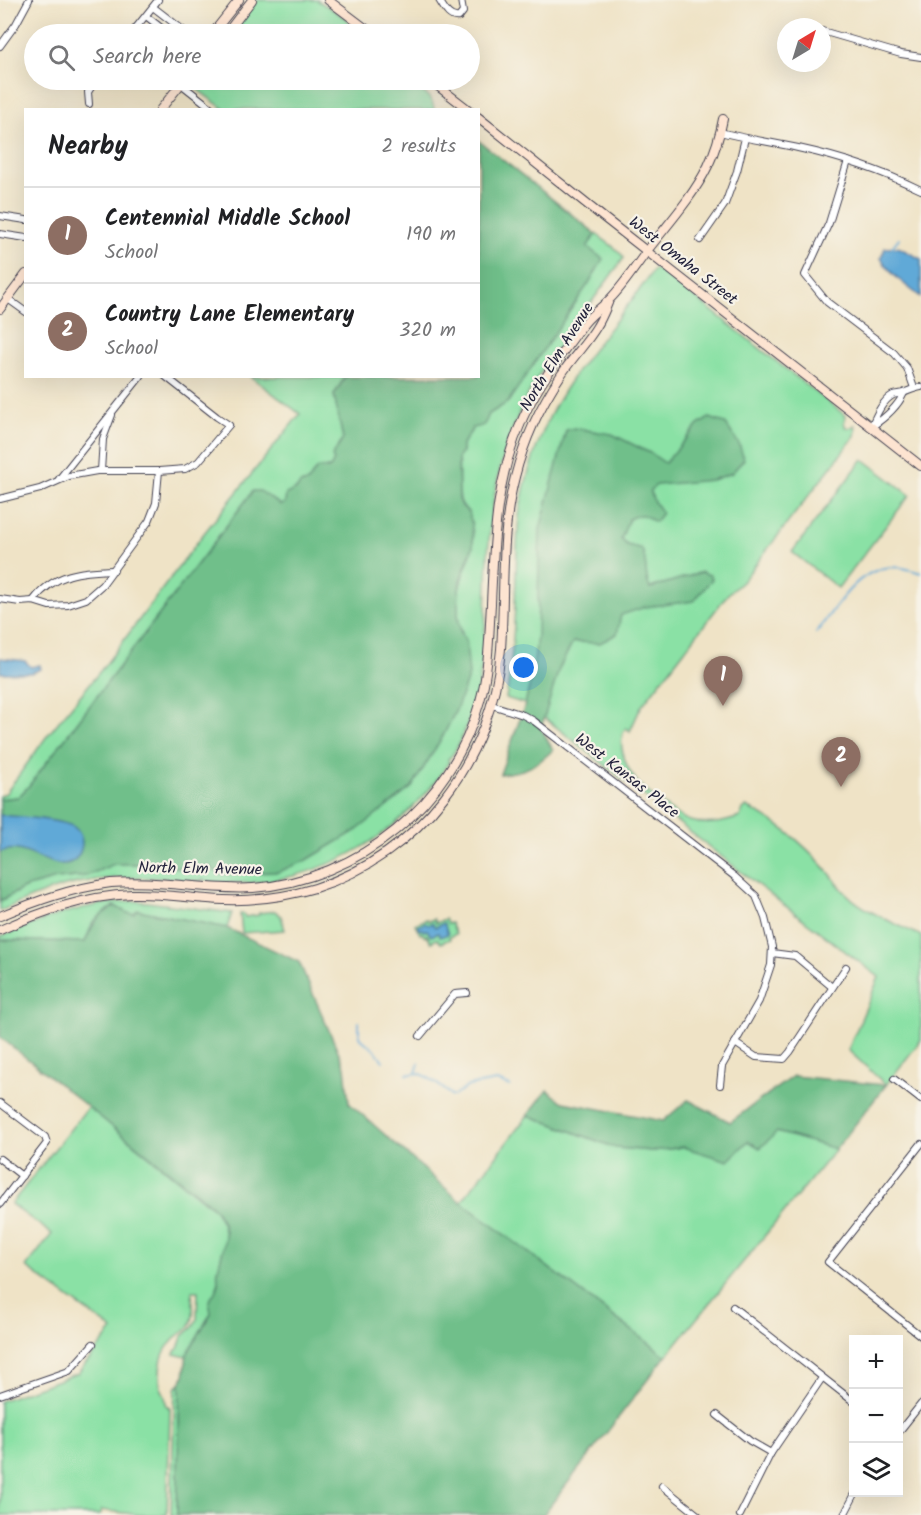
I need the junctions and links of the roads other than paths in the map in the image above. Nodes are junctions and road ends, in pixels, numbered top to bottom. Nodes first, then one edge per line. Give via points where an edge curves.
1 (29, 0) edge
2 (158, 0) edge
3 (239, 0) edge
4 (252, 0) edge
5 (328, 0) edge
6 (439, 0) edge
7 (461, 0) edge
8 (153, 7) junction
9 (146, 16) junction
10 (139, 24) edge
11 (156, 24) edge
12 (175, 24) edge
13 (220, 24) edge
14 (234, 24) edge
15 (359, 24) edge
16 (831, 34) edge
17 (0, 46) edge
18 (921, 57) edge
19 (89, 90) edge
20 (176, 90) edge
21 (191, 90) edge
22 (443, 90) edge
23 (89, 104) dead end
24 (162, 108) edge
25 (212, 108) edge
26 (466, 108) edge
27 (480, 119) edge
28 (723, 119) dead end
29 (720, 132) junction
30 (745, 138) junction
31 (848, 161) junction
32 (921, 190) edge
33 (0, 216) edge
34 (24, 220) edge
35 (0, 234) edge
36 (24, 238) edge
37 (700, 240) dead end
38 (647, 251) junction
39 (24, 277) edge
40 (8, 299) junction
41 (610, 299) junction
42 (0, 309) edge
43 (24, 311) edge
44 (139, 378) edge
45 (168, 378) edge
46 (917, 388) edge
47 (904, 393) junction
48 (114, 409) junction
49 (871, 427) junction
50 (921, 466) edge
51 (101, 471) junction
52 (159, 471) junction
53 (57, 482) junction
54 (0, 499) edge
55 (114, 570) junction
56 (0, 599) edge
57 (33, 601) junction
58 (480, 702) junction
59 (492, 705) junction
60 (399, 829) junction
61 (406, 838) junction
62 (286, 883) junction
63 (288, 895) junction
64 (0, 916) edge
65 (0, 930) edge
66 (772, 953) junction
67 (846, 967) dead end
68 (832, 987) junction
69 (467, 993) dead end
70 (420, 1036) dead end
71 (735, 1043) junction
72 (894, 1079) dead end
73 (720, 1085) dead end
74 (921, 1100) edge
75 (0, 1103) edge
76 (921, 1144) edge
77 (0, 1160) edge
78 (22, 1176) junction
79 (0, 1204) edge
80 (733, 1307) dead end
81 (921, 1336) edge
82 (93, 1344) dead end
83 (822, 1378) junction
84 (0, 1395) edge
85 (849, 1398) edge
86 (921, 1404) edge
87 (717, 1414) dead end
88 (903, 1427) edge
89 (771, 1453) junction
90 (662, 1486) dead end
91 (853, 1497) edge
92 (698, 1515) edge
93 (740, 1515) edge
94 (844, 1515) edge

1 - 17 street
2 - 8 street
3 - 13 main road
4 - 14 main road
5 - 15 main road
6 - 7 street via 447,13 456,18 463,12
8 - 9 street
8 - 12 street
9 - 10 street
9 - 11 street
16 - 18 street
19 - 23 street
20 - 24 main road
21 - 25 street
22 - 26 main road
27 - 38 main road, West Omaha Street
28 - 29 main road
29 - 30 street
29 - 38 main road via 700,181
30 - 31 street
30 - 37 street via 725,204
31 - 32 street
31 - 46 street via 829,223 805,275 827,302 894,353
33 - 34 street
35 - 36 street
38 - 41 main road
38 - 49 main road, West Omaha Street
39 - 40 main road
40 - 42 main road
40 - 43 street
41 - 58 main road, North Elm Avenue via 589,317 544,380 523,418 508,459 495,521 488,661
41 - 59 main road, North Elm Avenue via 597,327 560,376 538,414 515,476 507,519 500,656
44 - 48 street
45 - 52 street via 229,425 193,465 177,471
46 - 47 street
47 - 49 street via 886,417
47 - 49 street via 888,399
48 - 51 street via 103,439
48 - 53 street
49 - 50 main road, West Omaha Street
51 - 52 street
51 - 53 street
52 - 55 street via 156,503 149,521
53 - 54 street
55 - 57 street via 83,571 55,581
55 - 57 street via 86,599 49,606
56 - 57 street
58 - 59 main road
58 - 60 main road, North Elm Avenue via 471,730 451,768
59 - 61 main road, North Elm Avenue via 463,771 438,806
59 - 66 street, West Kansas Place via 534,721 740,881 756,896 770,934
60 - 61 main road
60 - 62 main road, North Elm Avenue via 336,868
61 - 63 main road, North Elm Avenue via 350,874
62 - 63 main road
62 - 64 main road, North Elm Avenue via 253,888 137,882 94,885 51,896
63 - 65 main road, North Elm Avenue via 242,900 152,894 110,896 68,903
66 - 68 street via 795,956
66 - 71 street via 759,1001
67 - 68 street
68 - 71 street via 784,1059 756,1057
69 - 70 street via 455,994
71 - 73 street via 722,1066
72 - 74 street
75 - 78 street via 45,1137 47,1143
76 - 81 street via 828,1262
77 - 78 street
78 - 79 street
80 - 83 street
82 - 84 street via 69,1371
83 - 85 street
83 - 89 street
86 - 88 street
87 - 89 street
89 - 93 street
90 - 92 street
91 - 94 street

